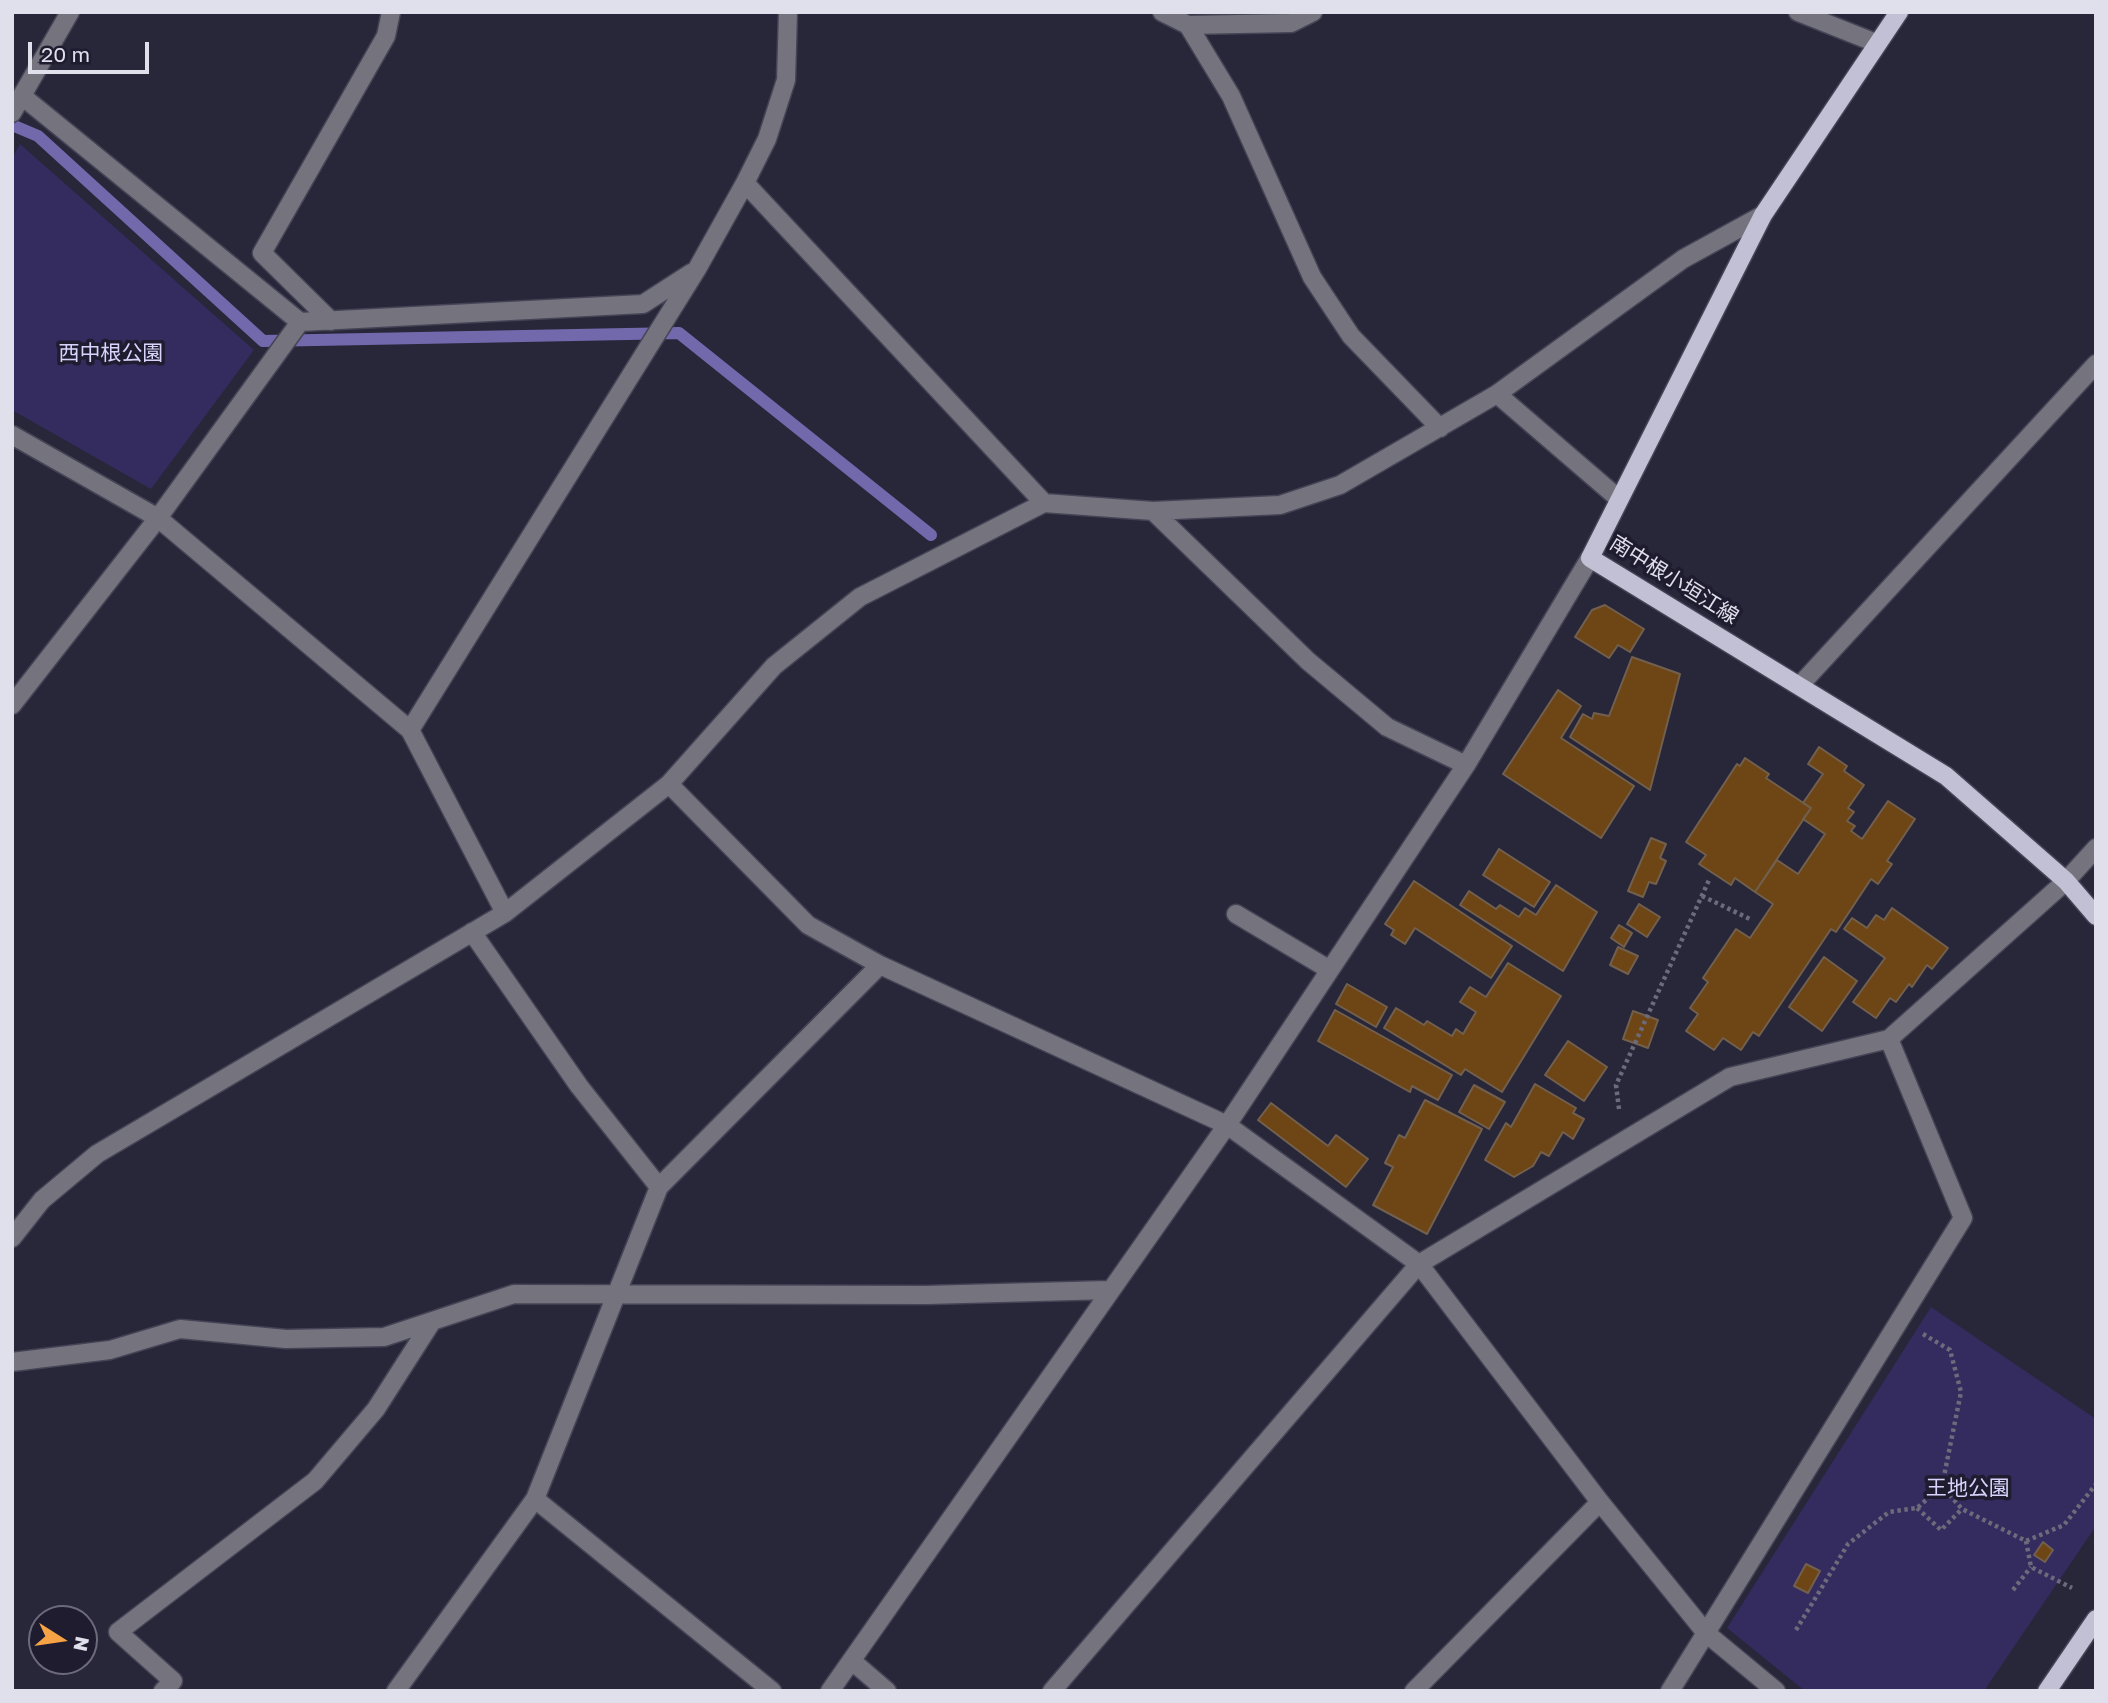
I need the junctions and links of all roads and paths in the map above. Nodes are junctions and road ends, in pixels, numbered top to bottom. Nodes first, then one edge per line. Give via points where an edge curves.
1 (70, 12) edge
2 (391, 12) edge
3 (788, 12) edge
4 (1163, 12) edge
5 (1313, 12) edge
6 (1798, 12) edge
7 (1899, 12) edge
8 (1188, 25) junction
9 (1876, 43) junction
10 (18, 103) edge
11 (745, 183) junction
12 (1763, 215) junction
13 (697, 269) junction
14 (331, 321) junction
15 (299, 324) junction
16 (2096, 364) edge
17 (1497, 394) junction
18 (1440, 428) junction
19 (12, 435) edge
20 (1619, 499) junction
21 (1044, 503) junction
22 (1153, 511) junction
23 (158, 518) junction
24 (1590, 558) junction
25 (1801, 684) junction
26 (12, 705) edge
27 (410, 730) junction
28 (1466, 765) junction
29 (669, 784) junction
30 (2096, 848) edge
31 (1709, 880) dead end
32 (2066, 881) junction
33 (1702, 896) junction
34 (505, 913) junction
35 (1236, 914) dead end
36 (2096, 916) edge
37 (1750, 919) dead end
38 (472, 932) junction
39 (880, 965) junction
40 (1330, 970) junction
41 (1889, 1039) junction
42 (1227, 1125) junction
43 (1623, 1141) junction
44 (659, 1187) junction
45 (12, 1238) edge
46 (1419, 1264) junction
47 (1110, 1290) junction
48 (616, 1293) junction
49 (1900, 1320) junction
50 (430, 1323) junction
51 (12, 1362) edge
52 (2096, 1484) edge
53 (1942, 1486) junction
54 (535, 1499) junction
55 (1600, 1502) junction
56 (1917, 1508) junction
57 (1962, 1509) junction
58 (2026, 1541) junction
59 (2031, 1567) junction
60 (2072, 1588) dead end
61 (2013, 1590) dead end
62 (2096, 1619) edge
63 (1796, 1630) dead end
64 (1706, 1633) junction
65 (852, 1661) junction
66 (163, 1691) edge
67 (396, 1691) edge
68 (772, 1691) edge
69 (830, 1691) edge
70 (887, 1691) edge
71 (1052, 1691) edge
72 (1414, 1691) edge
73 (1670, 1691) edge
74 (1776, 1691) edge
75 (2047, 1691) edge

1 - 10 street
2 - 14 street via 386,36 262,253
3 - 11 street via 786,80 767,139
4 - 8 street
5 - 8 street via 1291,23
6 - 9 street
7 - 9 main road, 南中根小垣江線
8 - 18 street via 1231,96 1312,277 1351,336
9 - 12 main road, 南中根小垣江線
10 - 15 street
11 - 13 street
11 - 21 street
12 - 17 street via 1682,259
12 - 20 main road, 南中根小垣江線
13 - 14 street via 643,304
13 - 27 street
14 - 15 street
15 - 23 street
16 - 25 street
17 - 18 street
17 - 20 street
18 - 22 street via 1340,485 1280,505
19 - 23 street
20 - 24 main road, 南中根小垣江線
21 - 22 street
21 - 29 street via 860,597 774,666
22 - 28 street via 1308,661 1387,727
23 - 26 street
23 - 27 street
24 - 25 main road, 南中根小垣江線
24 - 28 street
25 - 32 main road, 南中根小垣江線 via 1947,776
27 - 34 street
28 - 40 street
29 - 34 street
29 - 39 street via 808,925
30 - 32 street
31 - 33 path
32 - 36 main road, 南中根小垣江線
32 - 41 street
33 - 37 path
33 - 43 path via 1616,1085
34 - 38 street
35 - 40 street
38 - 44 street via 579,1086
38 - 45 street via 97,1154 42,1200
39 - 42 street
39 - 44 street
40 - 42 street
41 - 43 street via 1730,1077
41 - 49 street via 1963,1218
42 - 46 street
42 - 47 street
43 - 46 street
44 - 48 street
46 - 55 street
46 - 71 street
47 - 48 street via 926,1295
47 - 65 street
48 - 50 street via 514,1294
48 - 54 street
49 - 53 path via 1950,1350 1961,1392
49 - 64 street
50 - 51 street via 384,1336 286,1339 180,1329 110,1350
50 - 66 street via 376,1409 315,1481 118,1632 173,1681
52 - 58 path via 2064,1525
53 - 56 path
53 - 57 path
54 - 67 street
54 - 68 street
55 - 64 street
55 - 72 street
56 - 57 path via 1941,1530
56 - 63 path via 1889,1512 1848,1544
57 - 58 path
58 - 59 path
59 - 60 path
59 - 61 path
62 - 75 main road
64 - 73 street
64 - 74 street
65 - 69 street
65 - 70 street

